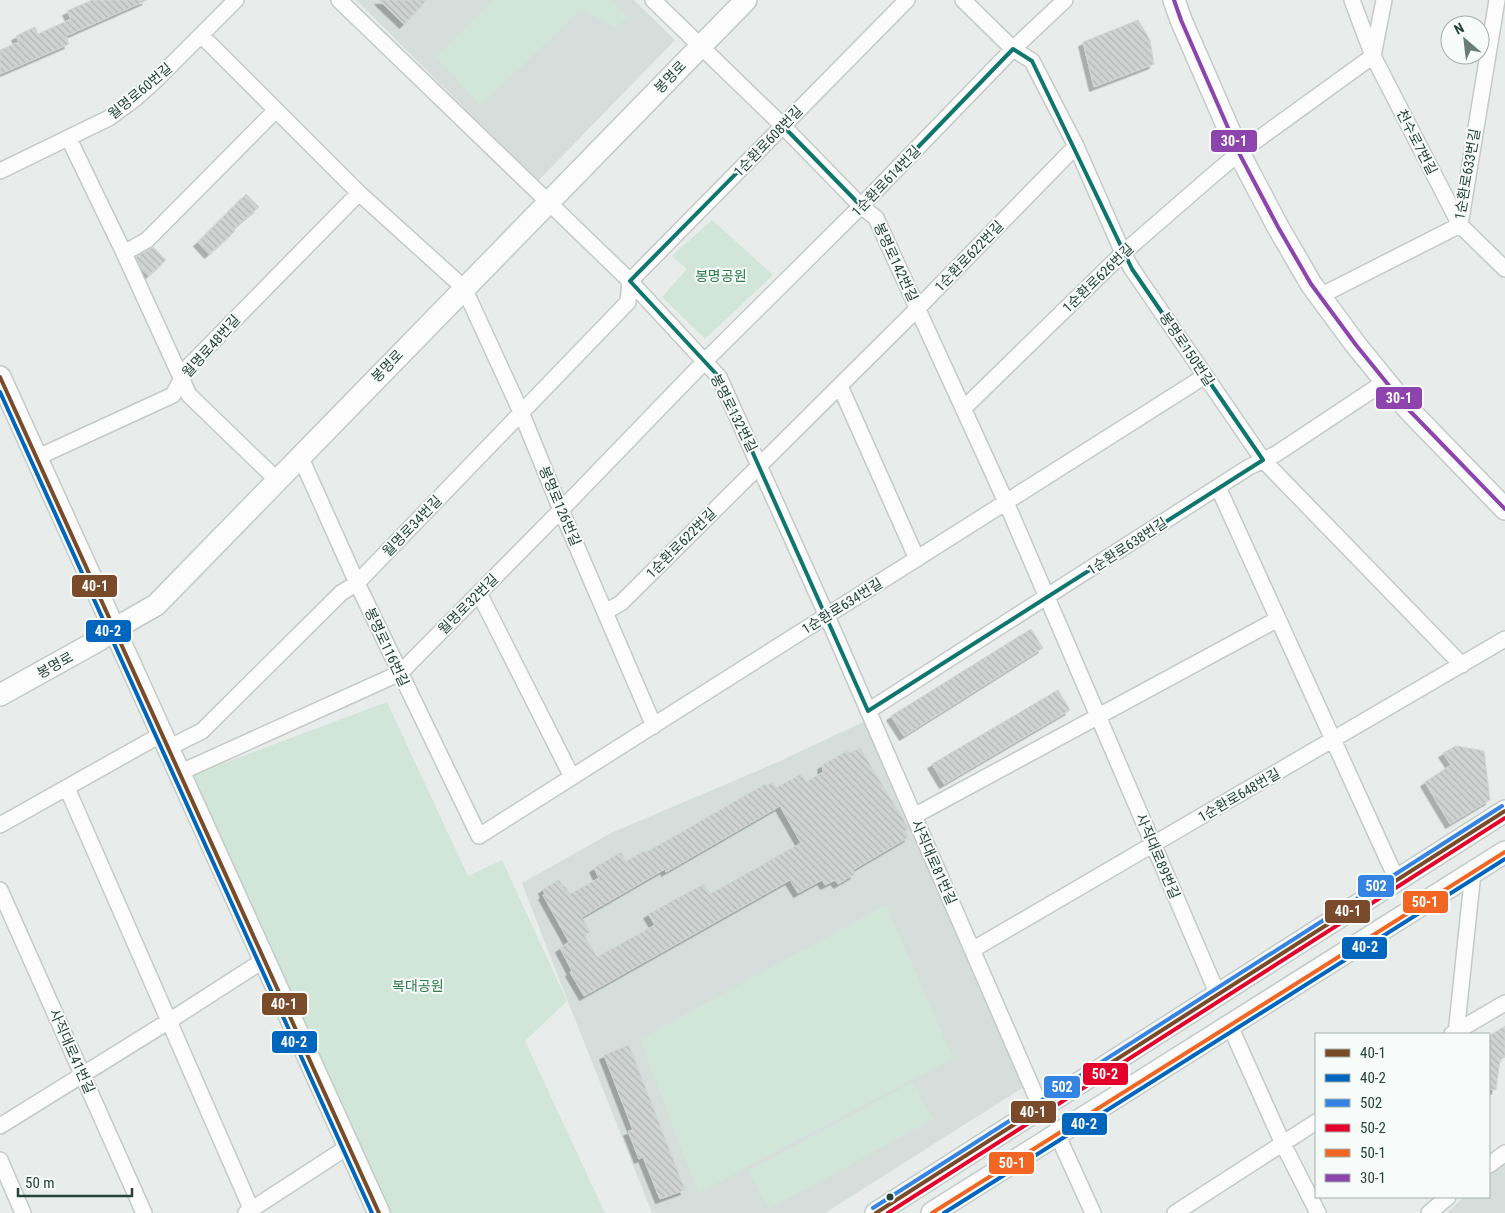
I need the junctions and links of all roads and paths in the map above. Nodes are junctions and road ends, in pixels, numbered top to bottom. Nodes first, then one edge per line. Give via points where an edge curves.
1 (236, 0) edge
2 (339, 0) edge
3 (653, 0) edge
4 (746, 0) edge
5 (906, 0) edge
6 (963, 0) edge
7 (1065, 0) edge
8 (1174, 0) edge
9 (1352, 0) edge
10 (1384, 0) edge
11 (1497, 0) edge
12 (201, 35) junction
13 (700, 46) junction
14 (1013, 49) junction
15 (1374, 56) junction
16 (276, 110) junction
17 (783, 126) junction
18 (69, 139) junction
19 (1076, 146) junction
20 (1239, 153) junction
21 (0, 171) edge
22 (359, 193) junction
23 (548, 202) junction
24 (861, 206) junction
25 (1460, 225) junction
26 (124, 252) junction
27 (1123, 253) junction
28 (1505, 269) edge
29 (630, 281) junction
30 (464, 288) junction
31 (1320, 296) junction
32 (917, 309) junction
33 (705, 361) junction
34 (1206, 376) junction
35 (0, 377) edge
36 (182, 378) junction
37 (1386, 381) junction
38 (840, 386) junction
39 (963, 409) junction
40 (522, 412) junction
41 (300, 456) junction
42 (36, 458) junction
43 (1263, 460) junction
44 (760, 465) junction
45 (277, 480) junction
46 (1218, 487) junction
47 (1006, 502) junction
48 (1505, 509) edge
49 (561, 510) junction
50 (917, 559) junction
51 (357, 583) junction
52 (479, 593) junction
53 (1047, 597) junction
54 (605, 612) junction
55 (827, 616) junction
56 (1278, 619) junction
57 (114, 629) junction
58 (1505, 640) edge
59 (1462, 665) junction
60 (400, 673) junction
61 (0, 695) edge
62 (868, 711) junction
63 (1098, 716) junction
64 (654, 726) junction
65 (1333, 740) junction
66 (165, 741) junction
67 (179, 773) junction
68 (572, 777) junction
69 (67, 788) junction
70 (1505, 812) edge
71 (914, 816) junction
72 (0, 825) edge
73 (479, 836) joint
74 (1154, 845) junction
75 (1505, 852) edge
76 (1473, 872) junction
77 (1397, 880) junction
78 (0, 890) edge
79 (972, 950) junction
80 (264, 960) junction
81 (1218, 995) junction
82 (1505, 1003) edge
83 (169, 1021) junction
84 (1230, 1026) junction
85 (1455, 1033) edge
86 (83, 1076) junction
87 (1041, 1108) junction
88 (1315, 1123) edge
89 (0, 1126) edge
90 (1057, 1134) junction
91 (1283, 1144) junction
92 (349, 1146) junction
93 (1505, 1153) edge
94 (0, 1160) edge
95 (1490, 1164) edge
96 (1430, 1198) edge
97 (1447, 1198) edge
98 (250, 1212) edge
99 (23, 1213) edge
100 (144, 1213) edge
101 (379, 1213) edge
102 (876, 1213) edge
103 (932, 1213) edge
104 (1093, 1213) edge
105 (1175, 1213) edge
106 (1318, 1213) edge
107 (1428, 1213) edge

1 - 12 street, 월명로60번길
2 - 23 street, 봉명로132번길
3 - 13 street, 봉명로142번길
4 - 13 street, 봉명로
5 - 17 street, 1순환로608번길
6 - 14 street, 봉명로150번길
7 - 14 street, 1순환로614번길
8 - 20 street
9 - 15 street, 천수로7번길
10 - 15 street
11 - 25 street, 1순환로633번길
12 - 16 street
12 - 18 street, 월명로60번길 via 136,98 109,118
13 - 17 street, 봉명로142번길
13 - 23 street, 봉명로
14 - 19 street, 봉명로150번길 via 1032,60
14 - 24 street, 1순환로614번길
15 - 20 street, 1순환로626번길
15 - 25 street, 천수로7번길
16 - 22 street
16 - 26 street via 147,240
17 - 24 street, 봉명로142번길
17 - 29 street, 1순환로608번길
18 - 21 street, 월명로60번길
18 - 26 street
19 - 27 street, 봉명로150번길
19 - 32 street, 1순환로622번길
20 - 27 street, 1순환로626번길
20 - 31 street via 1278,227
22 - 30 street
22 - 36 street, 월명로48번길 via 190,365
23 - 29 street, 봉명로132번길
23 - 30 street, 봉명로
24 - 32 street, 봉명로142번길 via 876,218
24 - 33 street, 1순환로614번길
25 - 28 street, 천수로7번길
25 - 31 street, 1순환로633번길
26 - 36 street
27 - 34 street, 봉명로150번길
27 - 39 street, 1순환로626번길
29 - 33 street, 봉명로132번길
29 - 40 street, 월명로34번길 via 628,302
30 - 40 street, 봉명로126번길
30 - 41 street, 봉명로
31 - 37 street
32 - 38 street, 1순환로622번길
32 - 39 street, 봉명로142번길
33 - 44 street, 봉명로132번길 via 719,377
33 - 49 street, 월명로32번길
34 - 43 street, 봉명로150번길
34 - 47 street, 1순환로634번길
35 - 42 street
36 - 42 street, 월명로48번길 via 173,395
36 - 45 street via 188,396
37 - 43 street, 1순환로638번길
37 - 48 street via 1408,409
38 - 44 street, 1순환로622번길
38 - 50 street
39 - 47 street, 봉명로142번길
40 - 49 street, 봉명로126번길
40 - 51 street, 월명로34번길
41 - 45 street, 봉명로
41 - 51 street, 봉명로116번길
42 - 57 street
43 - 46 street, 1순환로638번길
43 - 59 street, 봉명로150번길
44 - 54 street, 1순환로622번길 via 621,603
44 - 55 street, 봉명로132번길
45 - 57 street, 봉명로 via 156,605
46 - 53 street, 1순환로638번길
46 - 56 street
47 - 50 street, 1순환로634번길
47 - 53 street, 사직대로89번길
49 - 52 street, 월명로32번길
49 - 54 street, 봉명로126번길
50 - 55 street, 1순환로634번길
51 - 60 street, 봉명로116번길
51 - 66 street, 월명로34번길 via 340,592 202,731
52 - 60 street, 월명로32번길
52 - 68 street
53 - 62 street, 1순환로638번길
53 - 63 street, 사직대로89번길
54 - 64 street, 봉명로126번길
55 - 62 street, 사직대로81번길
55 - 64 street, 1순환로634번길
56 - 63 street
56 - 65 street
57 - 61 street, 봉명로
57 - 66 street
58 - 59 street, 1순환로648번길
59 - 65 street, 1순환로648번길
60 - 67 street, 월명로32번길
60 - 73 street, 봉명로116번길
62 - 71 street, 사직대로81번길
63 - 71 street
63 - 74 street, 사직대로89번길
64 - 68 street, 1순환로634번길
65 - 74 street, 1순환로648번길
65 - 77 street
66 - 67 street
66 - 69 street, 월명로34번길
67 - 80 street
68 - 73 street, 1순환로634번길
69 - 72 street, 월명로34번길
69 - 83 street
70 - 77 street
71 - 79 street, 사직대로81번길
74 - 79 street, 1순환로648번길
74 - 81 street, 사직대로89번길
75 - 76 street
76 - 84 street
76 - 85 street
77 - 81 street
78 - 86 street, 사직대로41번길
79 - 87 street, 사직대로81번길
80 - 83 street
80 - 92 street
81 - 87 street
82 - 85 street
83 - 86 street
83 - 98 street
84 - 90 street
84 - 91 street
86 - 89 street
86 - 100 street, 사직대로41번길
87 - 102 street
88 - 91 street
90 - 103 street
90 - 104 street
91 - 105 street
91 - 106 street
92 - 98 street
92 - 101 street
93 - 95 street
94 - 99 street
96 - 107 street
97 - 107 street

